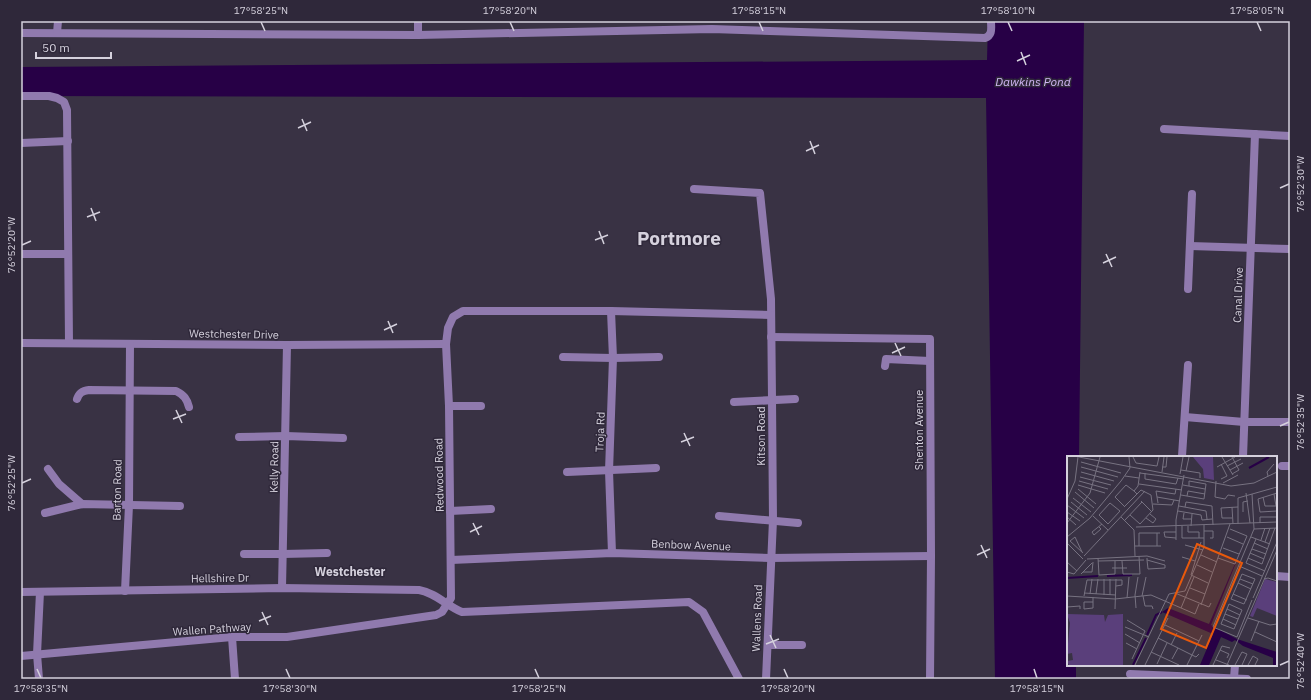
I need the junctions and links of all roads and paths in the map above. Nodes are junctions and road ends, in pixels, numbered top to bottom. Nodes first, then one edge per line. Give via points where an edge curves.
1 (58, 21) edge
2 (418, 21) edge
3 (991, 21) edge
4 (713, 25) edge
5 (57, 32) junction
6 (21, 33) edge
7 (418, 35) junction
8 (21, 96) edge
9 (1164, 129) dead end
10 (1255, 134) junction
11 (1290, 136) edge
12 (68, 141) junction
13 (21, 143) edge
14 (694, 190) dead end
15 (1192, 194) dead end
16 (1190, 246) junction
17 (1250, 248) junction
18 (1290, 249) edge
19 (21, 254) edge
20 (67, 254) junction
21 (1188, 289) dead end
22 (611, 310) junction
23 (771, 315) junction
24 (771, 337) junction
25 (21, 343) edge
26 (68, 343) junction
27 (130, 344) junction
28 (446, 344) junction
29 (286, 345) junction
30 (659, 357) dead end
31 (563, 358) dead end
32 (613, 358) junction
33 (930, 361) junction
34 (1188, 365) dead end
35 (885, 366) dead end
36 (129, 390) junction
37 (77, 399) dead end
38 (772, 399) junction
39 (795, 399) dead end
40 (734, 402) dead end
41 (449, 406) junction
42 (481, 406) dead end
43 (189, 407) dead end
44 (1185, 417) junction
45 (1244, 422) junction
46 (1290, 422) edge
47 (286, 436) junction
48 (239, 437) dead end
49 (343, 438) dead end
50 (1182, 456) edge
51 (1242, 456) edge
52 (48, 468) dead end
53 (656, 468) dead end
54 (609, 471) junction
55 (567, 472) dead end
56 (82, 504) junction
57 (129, 505) junction
58 (180, 506) dead end
59 (491, 508) dead end
60 (450, 512) junction
61 (45, 513) dead end
62 (719, 516) dead end
63 (773, 520) junction
64 (798, 522) dead end
65 (327, 553) dead end
66 (612, 553) junction
67 (244, 554) dead end
68 (283, 554) junction
69 (931, 556) junction
70 (770, 558) junction
71 (451, 560) junction
72 (1277, 576) edge
73 (1290, 577) edge
74 (282, 588) junction
75 (126, 591) junction
76 (21, 592) edge
77 (40, 592) junction
78 (448, 604) junction
79 (232, 637) junction
80 (768, 645) junction
81 (802, 645) dead end
82 (37, 654) junction
83 (21, 656) edge
84 (1235, 666) edge
85 (1130, 674) dead end
86 (1189, 678) edge
87 (1234, 678) edge
88 (39, 679) edge
89 (235, 679) edge
90 (738, 679) edge
91 (766, 679) edge
92 (930, 679) edge
93 (1247, 679) edge

1 - 5 street
2 - 7 street
3 - 4 street via 991,34 985,38
4 - 7 street
5 - 6 street
5 - 7 street
8 - 12 street via 49,96 64,102 68,118
9 - 10 street
10 - 11 street
10 - 17 street, Canal Drive
12 - 13 street
12 - 20 street
14 - 23 street, Kitson Road via 760,192
15 - 16 street
16 - 17 street
16 - 21 street
17 - 18 street
17 - 45 street, Canal Drive
19 - 20 street
20 - 26 street
22 - 23 street, Redwood Road
22 - 28 street, Redwood Road via 463,311 453,317 448,328
22 - 32 street, Troja Rd
23 - 24 street, Kitson Road
24 - 33 street, Shenton Avenue via 930,339
24 - 38 street, Kitson Road
25 - 26 street, Westchester Drive
26 - 27 street, Westchester Drive
27 - 29 street, Westchester Drive
27 - 36 street, Barton Road
28 - 29 street, Westchester Drive
28 - 41 street, Redwood Road
29 - 47 street, Kelly Road
30 - 32 street
31 - 32 street
32 - 54 street, Troja Rd
33 - 35 street via 886,359
33 - 69 street, Shenton Avenue
34 - 44 street
36 - 37 street via 83,391 78,394
36 - 43 street via 176,391 187,400
36 - 57 street, Barton Road
38 - 39 street
38 - 40 street
38 - 63 street, Kitson Road
41 - 42 street
41 - 60 street, Redwood Road
44 - 45 street
44 - 50 street
45 - 46 street
45 - 51 street, Canal Drive
47 - 48 street
47 - 49 street
47 - 68 street, Kelly Road
52 - 56 street via 59,484
53 - 54 street
54 - 55 street
54 - 66 street, Troja Rd
56 - 57 street
56 - 61 street
57 - 58 street
57 - 75 street, Barton Road
59 - 60 street
60 - 71 street, Redwood Road
62 - 63 street
63 - 64 street
63 - 70 street, Kitson Road
65 - 68 street
66 - 70 street, Benbow Avenue
66 - 71 street, Benbow Avenue
67 - 68 street
68 - 74 street, Kelly Road
69 - 70 street, Benbow Avenue
69 - 92 street, Shenton Avenue
70 - 80 street, Wallens Road
71 - 78 street, Redwood Road via 451,598
72 - 73 street
74 - 75 street, Hellshire Dr
74 - 78 street, Hellshire Dr via 419,590 426,591
75 - 77 street, Hellshire Dr
76 - 77 street, Hellshire Dr
77 - 82 street
78 - 79 street, Wallen Pathway via 436,615 287,637
78 - 90 street via 462,612 470,612 688,602 703,612
79 - 82 street, Wallen Pathway
79 - 89 street
80 - 81 street
80 - 91 street, Wallens Road
82 - 83 street, Wallen Pathway
82 - 88 street
84 - 87 street
85 - 86 street
86 - 87 street
87 - 93 street

